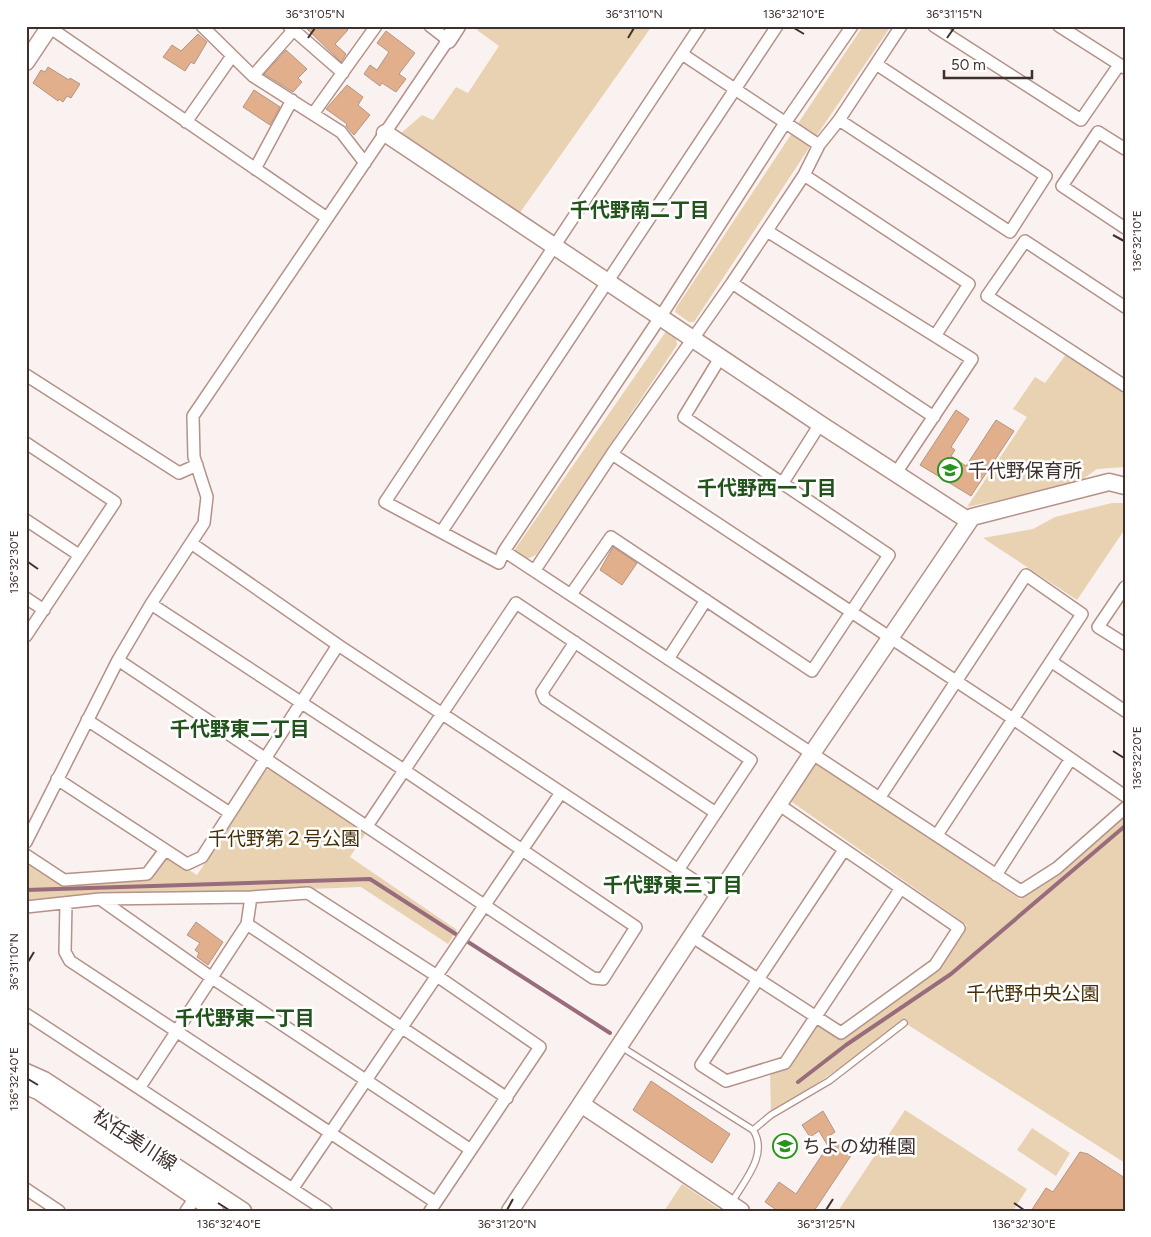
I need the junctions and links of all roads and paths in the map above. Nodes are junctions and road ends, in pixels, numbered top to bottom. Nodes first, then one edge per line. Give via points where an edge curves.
1 (202, 26) edge
2 (376, 26) edge
3 (430, 26) edge
4 (700, 26) edge
5 (777, 26) edge
6 (852, 26) edge
7 (901, 26) edge
8 (934, 26) edge
9 (1059, 26) edge
10 (50, 27) edge
11 (293, 28) edge
12 (453, 33) edge
13 (682, 54) junction
14 (232, 56) junction
15 (26, 62) edge
16 (876, 64) junction
17 (1122, 67) edge
18 (343, 73) junction
19 (253, 76) junction
20 (735, 89) junction
21 (292, 100) junction
22 (313, 114) junction
23 (839, 120) junction
24 (186, 122) junction
25 (785, 123) junction
26 (386, 133) junction
27 (819, 145) junction
28 (1125, 149) edge
29 (365, 163) junction
30 (255, 169) junction
31 (804, 175) junction
32 (327, 218) junction
33 (1125, 228) edge
34 (767, 231) junction
35 (554, 247) junction
36 (607, 281) junction
37 (732, 283) junction
38 (1125, 308) edge
39 (660, 316) junction
40 (935, 336) junction
41 (692, 338) junction
42 (720, 358) junction
43 (26, 375) edge
44 (1125, 386) edge
45 (934, 417) junction
46 (820, 424) junction
47 (26, 443) edge
48 (612, 454) junction
49 (197, 465) junction
50 (896, 474) junction
51 (782, 484) junction
52 (1125, 486) edge
53 (26, 520) edge
54 (969, 521) junction
55 (442, 531) junction
56 (191, 543) junction
57 (504, 551) junction
58 (79, 555) junction
59 (535, 570) junction
60 (1125, 586) edge
61 (572, 593) junction
62 (26, 598) edge
63 (706, 600) junction
64 (150, 604) junction
65 (44, 610) junction
66 (852, 612) junction
67 (26, 636) edge
68 (891, 638) junction
69 (575, 642) junction
70 (1125, 644) edge
71 (338, 645) junction
72 (668, 659) junction
73 (118, 660) junction
74 (1052, 662) junction
75 (956, 680) junction
76 (302, 703) junction
77 (1125, 711) edge
78 (442, 714) junction
79 (1012, 718) junction
80 (87, 720) junction
81 (813, 752) junction
82 (266, 759) junction
83 (1070, 760) junction
84 (404, 770) junction
85 (57, 779) junction
86 (560, 794) junction
87 (1125, 796) edge
88 (880, 797) junction
89 (778, 804) junction
90 (1125, 808) edge
91 (230, 813) junction
92 (716, 813) junction
93 (367, 826) junction
94 (937, 835) junction
95 (26, 842) edge
96 (165, 850) junction
97 (523, 850) junction
98 (844, 850) junction
99 (26, 854) edge
100 (678, 870) junction
101 (996, 876) junction
102 (901, 888) junction
103 (718, 896) junction
104 (251, 897) junction
105 (100, 899) junction
106 (66, 903) junction
107 (485, 906) junction
108 (26, 907) edge
109 (247, 924) junction
110 (691, 936) junction
111 (437, 976) junction
112 (212, 978) junction
113 (759, 980) junction
114 (26, 1014) edge
115 (816, 1016) junction
116 (904, 1023) dead end
117 (401, 1028) junction
118 (177, 1032) junction
119 (618, 1045) junction
120 (26, 1072) edge
121 (366, 1080) junction
122 (26, 1086) edge
123 (140, 1087) junction
124 (507, 1098) junction
125 (581, 1104) junction
126 (753, 1130) junction
127 (330, 1134) junction
128 (471, 1150) junction
129 (293, 1188) junction
130 (26, 1189) edge
131 (191, 1204) edge
132 (432, 1206) edge
133 (736, 1207) edge
134 (59, 1211) edge
135 (215, 1211) edge
136 (243, 1211) edge
137 (326, 1211) edge
138 (510, 1211) edge

1 - 14 street
2 - 18 street
3 - 12 street
4 - 13 street
5 - 20 street
6 - 25 street
7 - 16 street
8 - 17 street via 1081,120
9 - 17 street
10 - 15 street
10 - 24 street
11 - 18 street
11 - 19 street
12 - 26 street
13 - 20 street
13 - 35 street
14 - 19 street
14 - 24 street
16 - 23 street
16 - 23 street via 1046,176 1010,232
18 - 22 street
19 - 21 street
20 - 25 street
20 - 36 street
21 - 22 street
21 - 30 street
22 - 29 street via 341,132
23 - 27 street
24 - 30 street
25 - 27 street
25 - 39 street
26 - 29 street
26 - 35 street
27 - 31 street
28 - 33 street via 1098,132 1062,186
29 - 32 street
30 - 32 street
31 - 34 street
31 - 40 street via 969,284
32 - 49 street via 193,416
34 - 37 street
34 - 40 street
35 - 36 street
35 - 55 street via 385,502
36 - 39 street
36 - 55 street
37 - 41 street
37 - 45 street
38 - 44 street via 1025,241 987,296
39 - 41 street
39 - 57 street
40 - 45 street via 972,359
41 - 42 street
41 - 48 street
42 - 46 street
42 - 51 street via 684,417
43 - 49 street via 179,473
45 - 50 street
46 - 50 street
46 - 51 street
47 - 58 street via 115,502
48 - 59 street
48 - 66 street
49 - 56 street via 207,497 204,524
50 - 54 street
51 - 66 street via 889,555
52 - 54 street via 1109,482 972,517
53 - 58 street
54 - 68 street
55 - 57 street via 499,563
56 - 64 street
56 - 71 street
57 - 59 street
58 - 65 street
59 - 61 street
60 - 70 street via 1098,627
61 - 63 street via 611,537
61 - 72 street
62 - 65 street
63 - 66 street via 812,671
63 - 72 street
64 - 73 street
64 - 76 street
65 - 67 street
66 - 68 street
68 - 75 street
68 - 81 street
69 - 78 street via 516,602
69 - 92 street via 542,692 545,699
69 - 92 street via 752,760
71 - 76 street
71 - 78 street
72 - 81 street
73 - 80 street
73 - 82 street
74 - 75 street via 1082,614 1026,574
74 - 77 street
74 - 79 street
75 - 79 street
75 - 88 street
76 - 82 street
76 - 84 street
78 - 84 street
78 - 86 street
79 - 83 street
79 - 94 street
80 - 85 street
80 - 91 street
81 - 88 street
81 - 89 street
82 - 91 street
82 - 93 street
83 - 87 street
83 - 101 street
84 - 93 street
84 - 97 street
85 - 95 street
85 - 96 street
86 - 97 street
86 - 100 street
88 - 94 street
89 - 98 street
89 - 103 street
90 - 101 street via 1057,868 1021,892
91 - 96 street via 202,857 187,864
92 - 100 street
93 - 107 street
94 - 101 street
96 - 99 street via 147,874 64,880
97 - 107 street
97 - 107 street via 636,927 603,979 592,978
98 - 102 street
98 - 113 street
100 - 103 street
102 - 115 street
102 - 115 street via 959,928 935,965 841,1033
103 - 110 street
104 - 105 street
104 - 109 street
104 - 111 street via 308,893
105 - 106 street
105 - 112 street
106 - 108 street
106 - 118 street via 65,952 70,961
107 - 111 street
109 - 112 street
109 - 117 street
110 - 113 street
110 - 119 street
111 - 117 street
111 - 124 street via 540,1047
112 - 118 street
112 - 121 street
113 - 115 street
113 - 115 street via 701,1065 726,1081 785,1063
114 - 123 street
116 - 126 lane via 829,1081 771,1115
117 - 121 street
117 - 124 street
118 - 123 street
118 - 127 street
119 - 125 street
119 - 126 lane
120 - 136 street, 松任美川線 via 44,1080
121 - 127 street
121 - 128 street
122 - 131 street, 松任美川線 via 38,1091
123 - 129 street
124 - 128 street
125 - 133 street
125 - 138 street
126 - 133 lane via 758,1138 759,1155
127 - 129 street
127 - 132 street
128 - 132 street
129 - 137 street
130 - 134 street
131 - 135 street, 松任美川線

